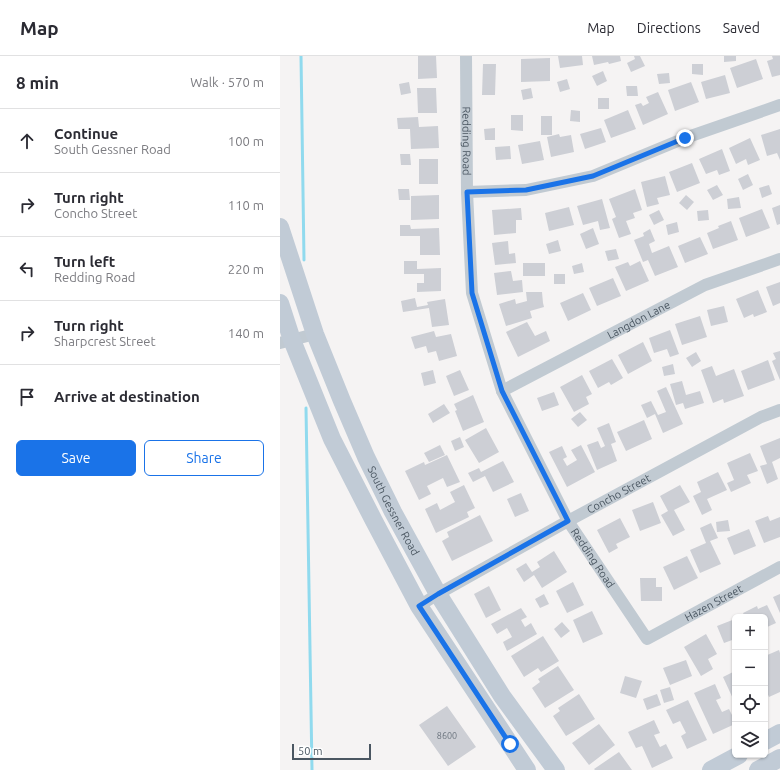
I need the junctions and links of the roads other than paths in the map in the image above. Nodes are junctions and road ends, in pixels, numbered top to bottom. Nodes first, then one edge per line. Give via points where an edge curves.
1 (466, 56) edge
2 (780, 105) edge
3 (467, 192) junction
4 (280, 227) edge
5 (780, 258) edge
6 (280, 303) edge
7 (315, 334) junction
8 (286, 342) edge
9 (502, 391) junction
10 (780, 410) edge
11 (568, 521) junction
12 (780, 567) edge
13 (438, 594) junction
14 (419, 606) junction
15 (646, 639) joint
16 (780, 733) edge
17 (768, 739) edge
18 (733, 758) edge
19 (746, 758) edge
20 (780, 758) edge
21 (527, 770) edge
22 (556, 770) edge
23 (711, 770) edge
24 (753, 770) edge
25 (758, 770) edge

1 - 3 street, Redding Road
2 - 3 street via 685,138 593,176 526,190
3 - 9 street, Redding Road via 472,293
4 - 7 main road, South Gessner Road
5 - 9 street, Langdon Lane via 705,285
6 - 8 main road, South Gessner Road
7 - 8 street
7 - 13 main road, South Gessner Road via 369,463
8 - 14 main road, South Gessner Road via 332,438
9 - 11 street, Redding Road
10 - 11 street, Concho Street via 761,417
11 - 13 street, Concho Street
11 - 15 street, Redding Road
12 - 15 street, Hazen Street
13 - 14 street, Concho Street
13 - 22 main road, South Gessner Road via 502,696
14 - 21 main road, South Gessner Road
16 - 17 main road
18 - 23 main road
19 - 24 main road
20 - 25 main road

